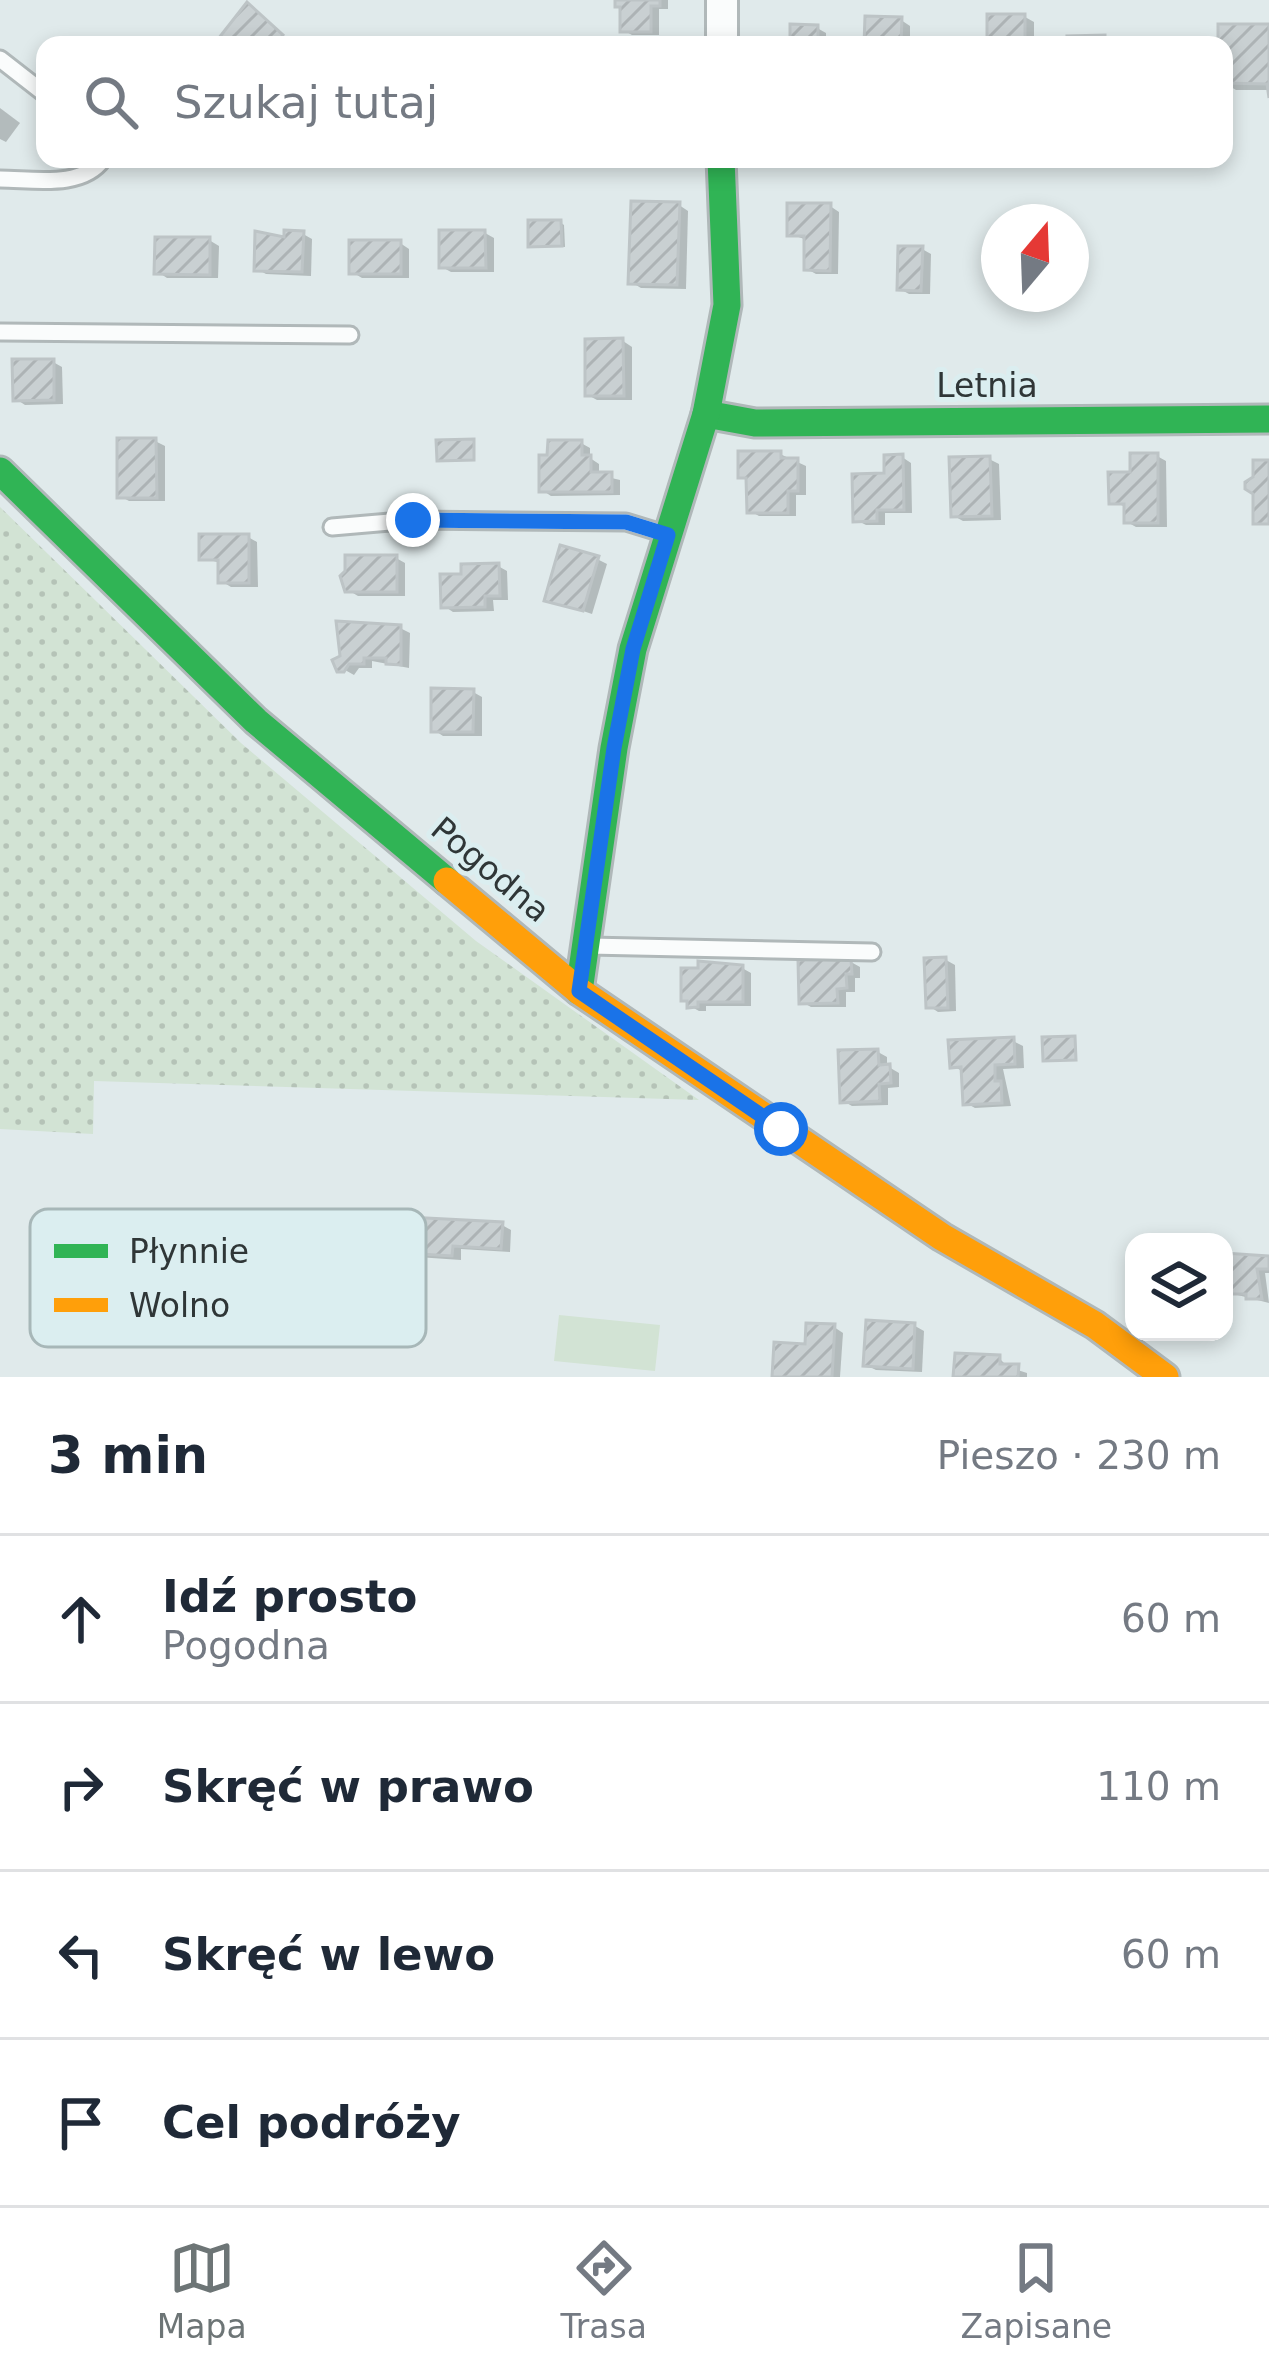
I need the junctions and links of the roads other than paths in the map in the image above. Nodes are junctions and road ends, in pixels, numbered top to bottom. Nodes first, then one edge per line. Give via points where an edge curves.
1 (722, 0) edge
2 (722, 36) edge
3 (0, 59) edge
4 (36, 87) edge
5 (97, 168) edge
6 (721, 168) edge
7 (0, 179) edge
8 (0, 332) edge
9 (350, 334) dead end
10 (706, 414) junction
11 (1269, 419) edge
12 (0, 470) edge
13 (332, 527) dead end
14 (668, 535) junction
15 (586, 946) junction
16 (872, 952) dead end
17 (579, 991) junction
18 (1165, 1377) edge

1 - 2 street
3 - 4 lane
5 - 7 lane via 81,178
6 - 10 street via 727,305
8 - 9 lane
10 - 11 street, Letnia via 754,423
10 - 14 street
12 - 17 street, Pogodna via 256,721
13 - 14 lane via 626,522
14 - 15 street via 633,649
15 - 16 lane
15 - 17 street
17 - 18 street, Pogodna

